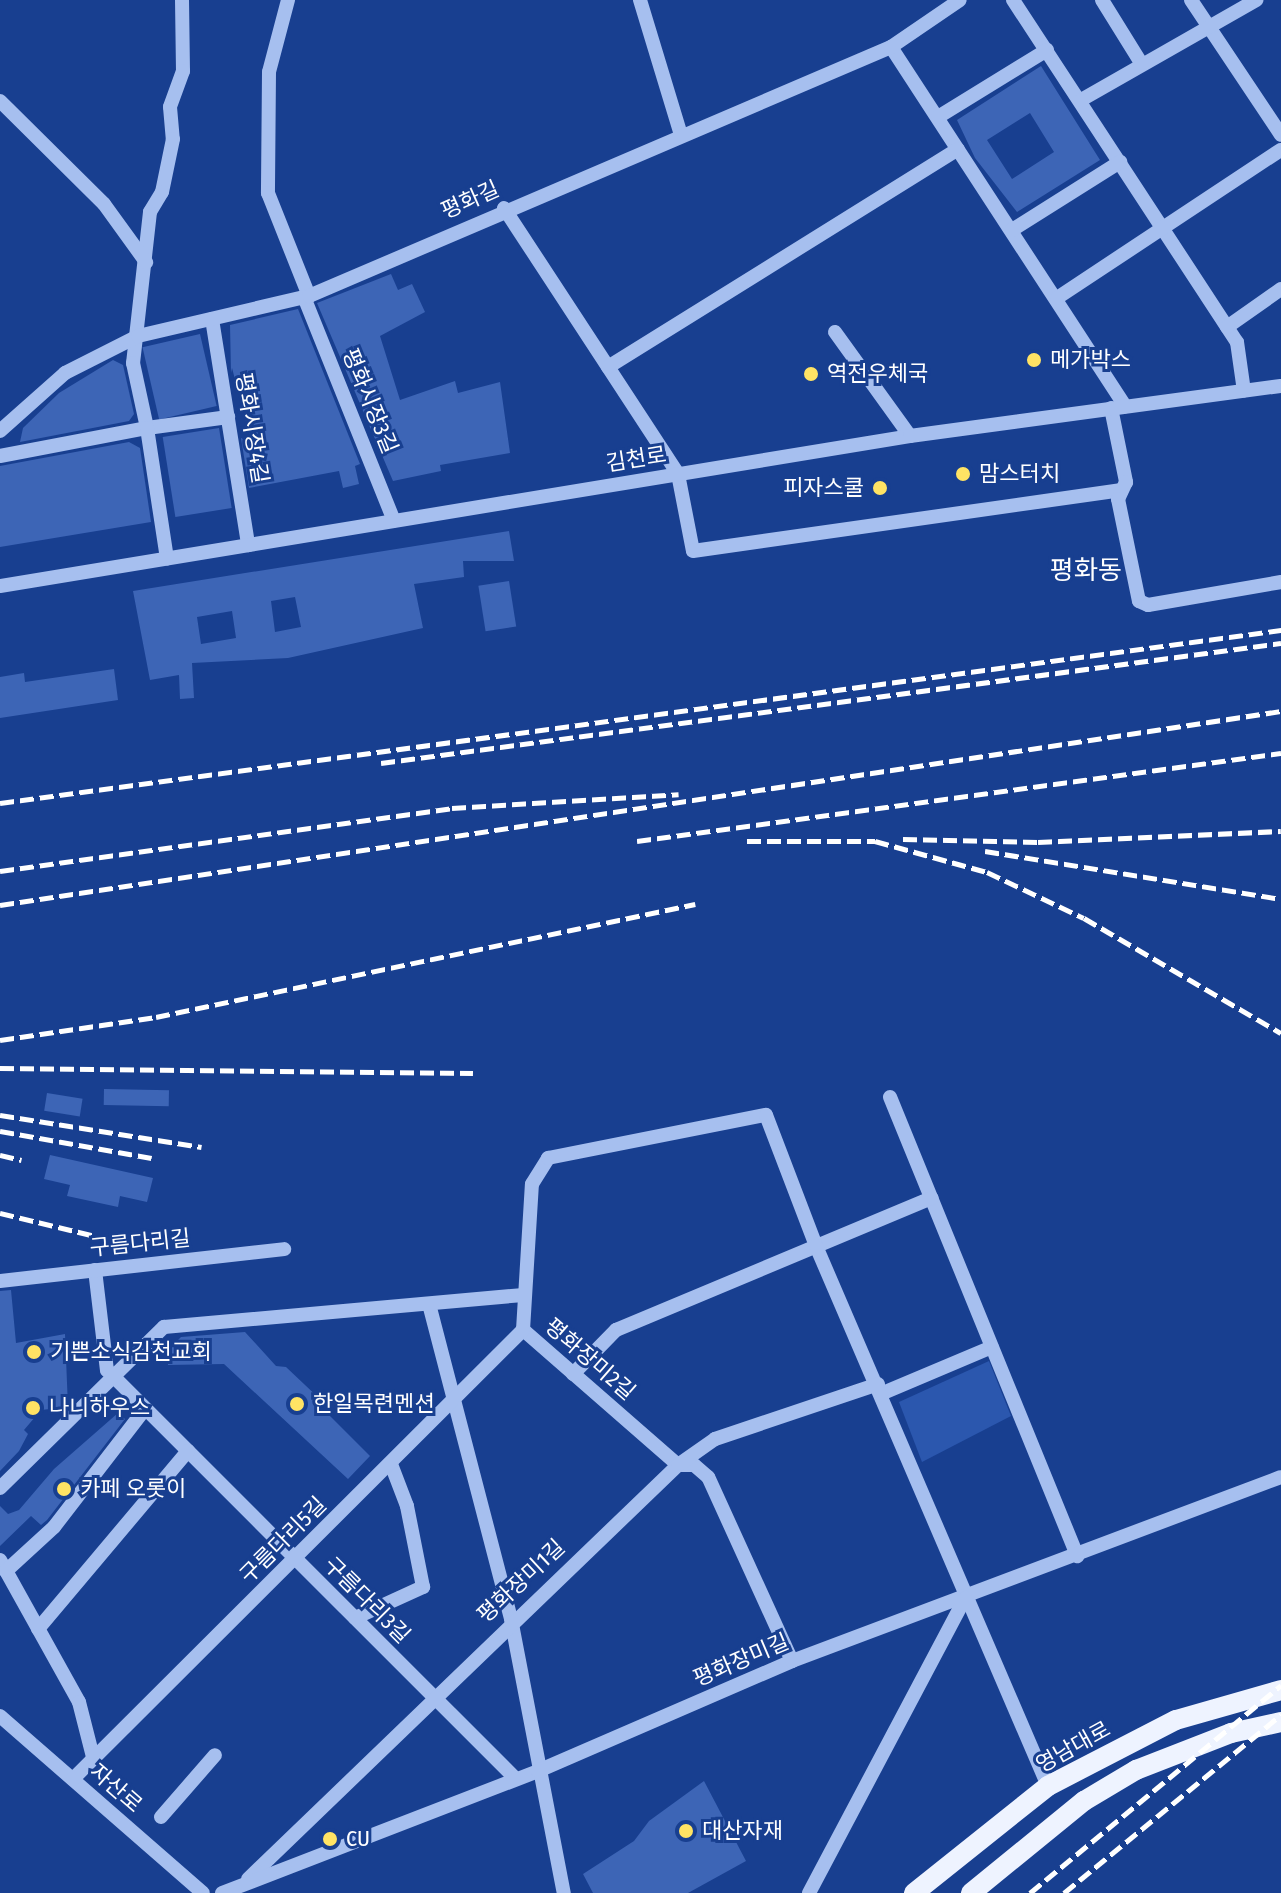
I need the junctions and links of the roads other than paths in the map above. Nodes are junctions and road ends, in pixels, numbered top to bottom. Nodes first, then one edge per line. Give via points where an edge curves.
1 (182, 0) edge
2 (288, 0) edge
3 (640, 0) edge
4 (960, 0) edge
5 (1013, 0) edge
6 (1102, 0) edge
7 (1191, 0) edge
8 (1256, 0) edge
9 (1209, 26) junction
10 (891, 47) junction
11 (1047, 50) junction
12 (1141, 63) junction
13 (1081, 100) junction
14 (0, 101) edge
15 (938, 117) junction
16 (681, 135) junction
17 (1281, 135) edge
18 (958, 149) junction
19 (1281, 150) edge
20 (1120, 162) junction
21 (504, 208) junction
22 (1162, 228) junction
23 (1012, 230) junction
24 (146, 262) junction
25 (1281, 289) edge
26 (307, 297) junction
27 (1057, 298) junction
28 (212, 319) junction
29 (1227, 327) junction
30 (835, 332) dead end
31 (138, 336) junction
32 (608, 367) junction
33 (1281, 386) edge
34 (1244, 391) junction
35 (1118, 407) junction
36 (228, 417) junction
37 (147, 428) junction
38 (0, 431) edge
39 (910, 436) junction
40 (0, 456) edge
41 (678, 474) junction
42 (1122, 490) junction
43 (394, 521) junction
44 (248, 545) junction
45 (167, 558) junction
46 (1281, 582) edge
47 (0, 586) edge
48 (890, 1097) dead end
49 (931, 1198) junction
50 (816, 1246) junction
51 (284, 1249) dead end
52 (95, 1270) junction
53 (0, 1281) edge
54 (524, 1295) junction
55 (429, 1304) junction
56 (523, 1330) junction
57 (992, 1347) junction
58 (573, 1374) junction
59 (112, 1376) junction
60 (880, 1388) junction
61 (456, 1399) junction
62 (145, 1409) junction
63 (188, 1451) junction
64 (391, 1464) junction
65 (678, 1465) junction
66 (1281, 1477) edge
67 (0, 1488) edge
68 (1077, 1556) junction
69 (296, 1559) junction
70 (3, 1566) edge
71 (965, 1598) junction
72 (355, 1618) junction
73 (511, 1619) junction
74 (38, 1629) junction
75 (792, 1661) junction
76 (1281, 1690) edge
77 (433, 1697) junction
78 (0, 1716) edge
79 (1281, 1722) edge
80 (215, 1755) dead end
81 (93, 1757) junction
82 (538, 1771) junction
83 (73, 1779) junction
84 (516, 1779) junction
85 (1048, 1786) junction
86 (161, 1817) dead end
87 (242, 1885) junction
88 (203, 1893) edge
89 (222, 1893) edge
90 (564, 1893) edge
91 (809, 1893) edge
92 (914, 1893) edge
93 (971, 1893) edge

1 - 24 street via 183,71 170,107 173,139 162,192 150,212
2 - 26 street, 평화시장3길 via 269,72 268,193
3 - 16 street
4 - 10 street, 평화길
5 - 11 street
6 - 12 street
7 - 9 street
8 - 9 street
9 - 12 street
9 - 17 street
10 - 15 street
10 - 16 street, 평화길
11 - 13 street
11 - 15 street
12 - 13 street
13 - 20 street
14 - 24 street via 104,204
15 - 18 street
16 - 21 street, 평화길
18 - 23 street
18 - 32 street
19 - 22 street
20 - 22 street
20 - 23 street
21 - 26 street, 평화길
21 - 32 street
22 - 27 street
22 - 29 street
23 - 27 street
24 - 31 street
25 - 29 street
26 - 28 street, 평화길
26 - 43 street, 평화시장3길
27 - 35 street
28 - 31 street, 평화길
28 - 36 street, 평화시장4길
29 - 34 street via 1237,342
30 - 39 street
31 - 37 street via 133,363
31 - 38 street, 평화길 via 65,373
32 - 41 street
33 - 34 street, 김천로
34 - 35 street, 김천로
35 - 39 street, 김천로
35 - 42 street via 1126,482
36 - 37 street
36 - 44 street, 평화시장4길
37 - 40 street
37 - 45 street
39 - 41 street, 김천로
41 - 42 street via 693,551
41 - 43 street, 김천로
42 - 46 street via 1118,499 1139,601 1160,603
43 - 44 street, 김천로
44 - 45 street, 김천로
45 - 47 street, 김천로
48 - 49 street
49 - 50 street
49 - 57 street
50 - 54 street, 평화장미2길 via 766,1115 548,1158 532,1184
50 - 58 street via 616,1330
50 - 60 street
51 - 52 street, 구름다리길
52 - 53 street, 구름다리길
52 - 59 street, 구름다리3길 via 103,1362
54 - 55 street
54 - 56 street, 평화장미2길
55 - 59 street via 172,1325 152,1334
55 - 61 street
56 - 58 street, 평화장미2길
56 - 61 street, 구름다리5길
57 - 60 street, 평화장미1길
57 - 68 street
58 - 65 street, 평화장미2길
59 - 62 street, 구름다리3길
59 - 67 street
60 - 65 street, 평화장미1길 via 715,1439
60 - 71 street
61 - 64 street, 구름다리5길
61 - 73 street
62 - 63 street, 구름다리3길
62 - 70 street via 54,1527
63 - 69 street, 구름다리3길
63 - 74 street
64 - 69 street, 구름다리5길
64 - 72 street via 407,1506 423,1587
65 - 73 street, 평화장미1길
65 - 75 street, 평화장미2길 via 694,1465 708,1477
66 - 68 street, 평화장미길
68 - 71 street, 평화장미길
69 - 72 street, 구름다리3길
69 - 81 street, 구름다리5길
70 - 74 street
71 - 75 street, 평화장미길
71 - 85 street
71 - 91 street
72 - 77 street, 구름다리3길
73 - 77 street, 평화장미1길
73 - 82 street
74 - 81 street via 79,1702
75 - 82 street, 평화장미길
76 - 85 main road, 영남대로 via 1176,1720
77 - 84 street, 구름다리3길
77 - 87 street, 평화장미1길
78 - 83 street, 자산로
79 - 93 main road via 1231,1733 1136,1770 1084,1801
80 - 86 street
81 - 83 street, 구름다리5길
82 - 84 street, 평화장미길
82 - 90 street
83 - 88 street, 자산로
84 - 87 street, 평화장미길
85 - 92 main road, 영남대로
87 - 89 street, 평화장미길

